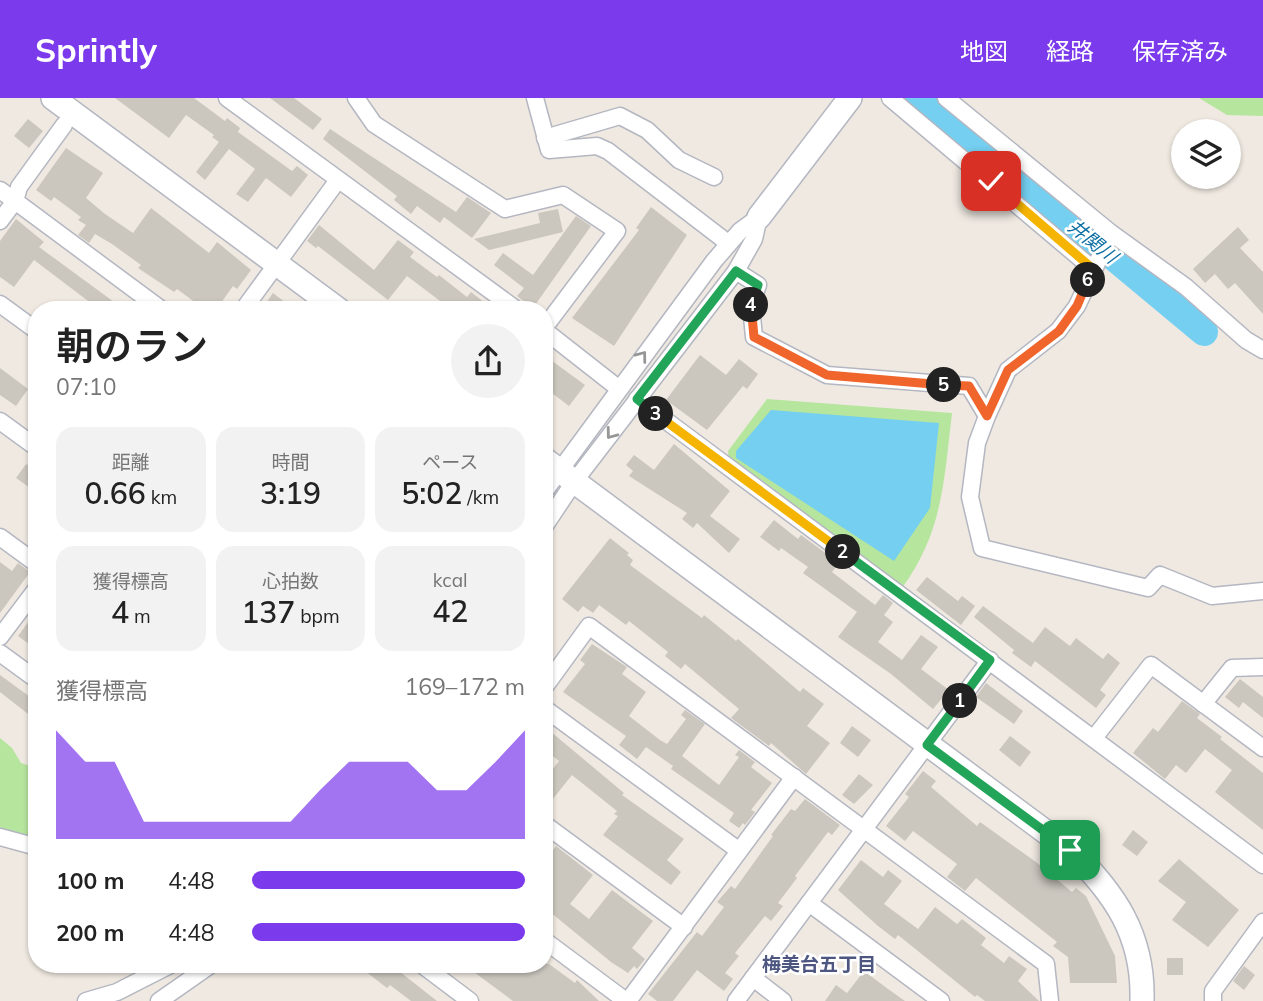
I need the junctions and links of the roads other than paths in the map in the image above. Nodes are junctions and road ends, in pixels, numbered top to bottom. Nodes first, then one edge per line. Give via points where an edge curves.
1 (53, 98) edge
2 (227, 98) edge
3 (356, 98) edge
4 (535, 98) edge
5 (850, 98) edge
6 (890, 98) edge
7 (946, 98) edge
8 (64, 125) dead end
9 (545, 138) junction
10 (714, 177) dead end
11 (338, 180) junction
12 (0, 190) edge
13 (15, 201) junction
14 (759, 217) junction
15 (0, 221) edge
16 (1111, 233) junction
17 (728, 243) junction
18 (276, 264) junction
19 (1093, 269) junction
20 (736, 271) junction
21 (150, 301) edge
22 (249, 301) edge
23 (327, 301) edge
24 (505, 301) edge
25 (0, 304) edge
26 (553, 317) edge
27 (28, 324) edge
28 (553, 336) edge
29 (1263, 349) edge
30 (618, 388) junction
31 (637, 399) junction
32 (987, 416) junction
33 (0, 421) edge
34 (28, 441) edge
35 (559, 471) edge
36 (553, 493) edge
37 (0, 537) edge
38 (28, 557) edge
39 (1263, 591) edge
40 (28, 600) edge
41 (0, 637) edge
42 (0, 653) edge
43 (990, 660) junction
44 (1263, 667) edge
45 (28, 673) edge
46 (553, 676) edge
47 (1203, 704) junction
48 (553, 715) edge
49 (1094, 738) junction
50 (927, 745) junction
51 (1263, 748) edge
52 (794, 777) junction
53 (864, 829) junction
54 (553, 831) edge
55 (0, 837) edge
56 (28, 845) edge
57 (738, 850) junction
58 (1263, 865) edge
59 (808, 903) junction
60 (1263, 922) edge
61 (684, 927) junction
62 (1257, 944) edge
63 (553, 947) edge
64 (155, 973) edge
65 (199, 973) edge
66 (433, 973) edge
67 (753, 978) junction
68 (86, 1001) edge
69 (159, 1001) edge
70 (470, 1001) edge
71 (627, 1001) edge
72 (736, 1001) edge
73 (783, 1001) edge
74 (941, 1001) edge
75 (1050, 1001) edge
76 (1142, 1001) edge
77 (1213, 1001) edge

1 - 18 street
2 - 11 street
3 - 26 street via 374,124 505,209 563,195 617,232
4 - 9 street
5 - 14 street
6 - 19 street
7 - 16 street
8 - 13 street via 19,187
9 - 10 street via 620,116 647,130 679,160
9 - 17 street via 549,150 597,146 608,152
11 - 18 street
11 - 24 street
12 - 13 street
13 - 15 street
13 - 21 street
14 - 17 street
14 - 20 street via 754,239
16 - 19 street
16 - 29 street
30 -> 17 street
18 - 22 street
18 - 23 street
19 - 32 street via 1077,306 1059,331 1008,370
20 - 31 street
20 - 32 street via 758,285 751,306 754,337 827,375 969,386
25 - 27 street
28 - 30 street
30 - 35 street
31 -> 35 street
31 - 43 street
32 - 39 street via 977,443 971,498 982,548 1148,588 1160,575 1212,596
33 - 34 street
35 - 36 street
35 - 50 street
37 - 38 street
40 - 41 street
42 - 45 street
43 - 49 street
43 - 50 street
44 - 47 street via 1232,668
46 - 52 street via 589,626
47 - 49 street via 1151,665
47 - 51 street
48 - 57 street
49 - 58 street
50 - 53 street
50 - 76 street via 1070,850 1102,881 1135,943 1143,978
52 - 53 street
52 - 57 street
53 - 59 street
53 - 75 street via 1046,964
54 - 61 street
55 - 56 street
57 - 61 street
59 - 67 street
59 - 74 street
60 - 62 street
61 - 71 street
62 - 77 street via 1213,991
63 - 71 street
64 - 68 street
65 - 69 street
66 - 70 street
67 - 72 street
67 - 73 street

